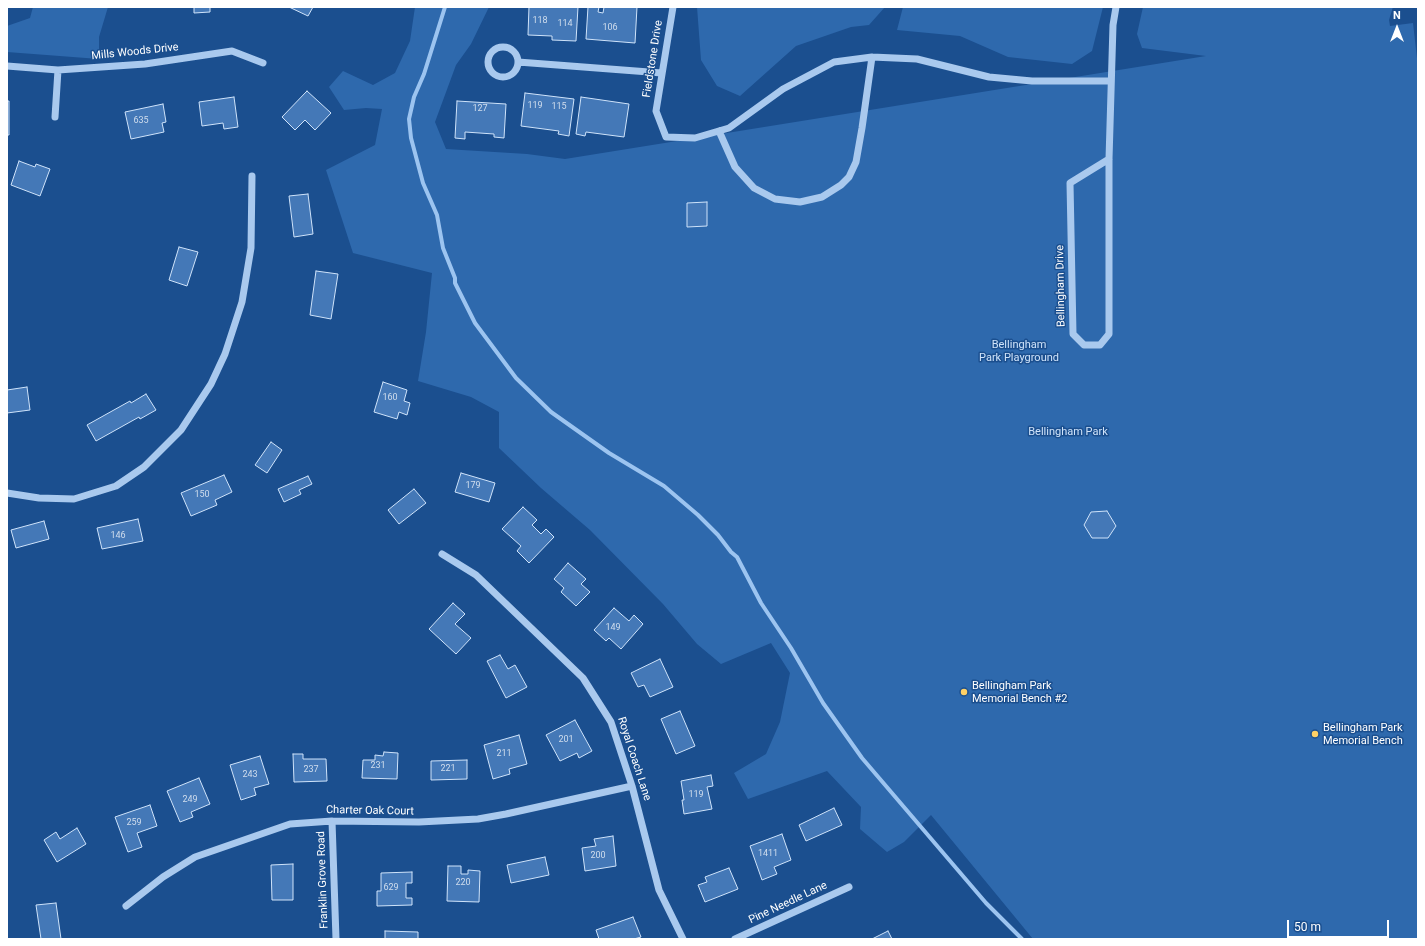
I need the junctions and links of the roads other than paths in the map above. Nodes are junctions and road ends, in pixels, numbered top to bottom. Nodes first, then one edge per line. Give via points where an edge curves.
1 (673, 7) edge
2 (1116, 7) edge
3 (872, 57) junction
4 (518, 62) junction
5 (263, 63) dead end
6 (7, 66) edge
7 (58, 70) junction
8 (662, 73) junction
9 (1111, 81) junction
10 (55, 117) dead end
11 (719, 131) junction
12 (1109, 159) junction
13 (252, 176) dead end
14 (7, 493) edge
15 (442, 554) dead end
16 (632, 786) junction
17 (332, 821) junction
18 (850, 887) dead end
19 (126, 906) dead end
20 (336, 939) edge
21 (683, 939) edge
22 (735, 939) edge

1 - 8 street, Fieldstone Drive
2 - 9 street, Bellingham Drive
3 - 9 street via 917,59 989,77 1032,81
3 - 11 street via 834,62 783,89 729,128
3 - 11 street via 856,162 841,185 822,197 800,202 775,199 754,188 735,167
4 - 4 street via 512,50 503,47 494,50 488,62 491,72 500,77 514,72
4 - 8 street
5 - 7 street, Mills Woods Drive via 232,51 146,64
6 - 7 street, Mills Woods Drive
7 - 10 street
8 - 11 street, Fieldstone Drive via 656,112 666,137 695,138
9 - 12 street, Bellingham Drive
12 - 12 street, Bellingham Drive via 1070,183 1073,334 1084,345 1100,345 1109,334
13 - 14 street via 251,248 242,302 225,354 211,384 181,430 144,467 116,486 74,499 39,498
15 - 16 street, Royal Coach Lane via 476,575 583,678 612,722
16 - 17 street, Charter Oak Court via 478,819 419,822
16 - 21 street, Royal Coach Lane via 659,890
17 - 19 street, Charter Oak Court via 290,824 195,857 163,877
17 - 20 street, Franklin Grove Road
18 - 22 street, Pine Needle Lane

